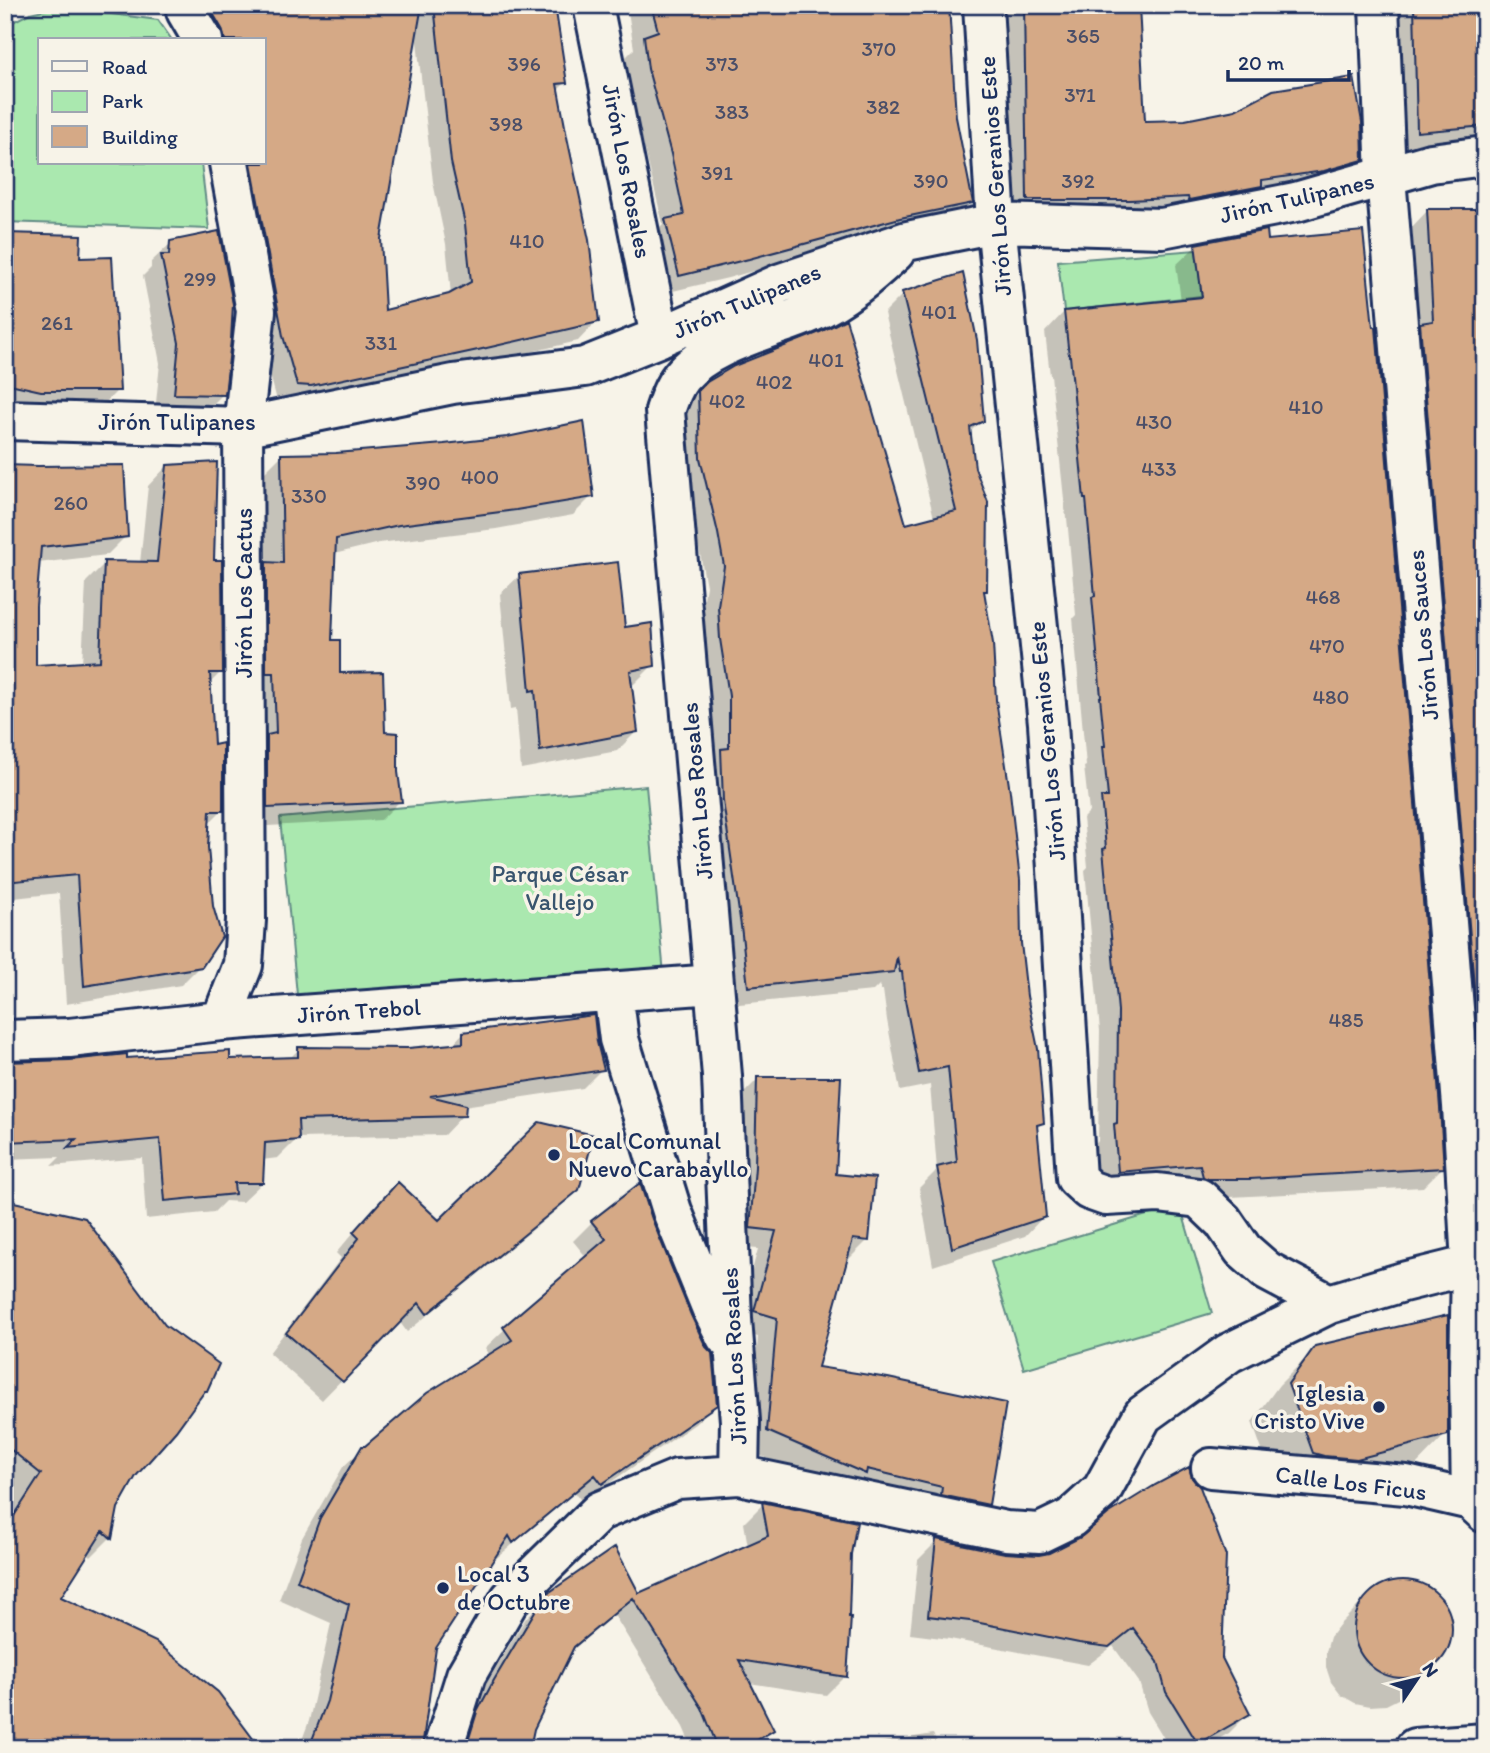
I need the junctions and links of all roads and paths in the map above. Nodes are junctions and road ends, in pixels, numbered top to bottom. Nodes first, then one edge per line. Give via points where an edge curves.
1 (593, 5) edge
2 (983, 5) edge
3 (1379, 5) edge
4 (1485, 156) edge
5 (229, 164) edge
6 (1386, 177) junction
7 (996, 223) junction
8 (907, 241) junction
9 (660, 337) junction
10 (5, 420) edge
11 (243, 427) junction
12 (714, 984) junction
13 (613, 992) junction
14 (221, 1021) junction
15 (5, 1041) edge
16 (1478, 1264) edge
17 (1329, 1304) junction
18 (736, 1354) junction
19 (1212, 1468) dead end
20 (739, 1475) junction
21 (1478, 1489) edge
22 (1485, 1743) edge
23 (443, 1748) edge
24 (1415, 1748) edge

1 - 9 street, Jirón Los Rosales
2 - 7 street, Jirón Los Geranios Este
3 - 6 street, Jirón Los Sauces
4 - 6 street, Jirón Tulipanes via 1431,163
5 - 11 street, Jirón Los Cactus via 256,311
6 - 7 street, Jirón Tulipanes via 1296,202 1162,228
6 - 16 street, Jirón Los Sauces
7 - 8 street, Jirón Tulipanes
7 - 17 street, Jirón Los Geranios Este via 1048,723 1076,1178 1089,1190 1106,1196 1158,1193 1199,1198 1259,1264
8 - 9 street, Jirón Tulipanes via 782,283
8 - 12 street, Jirón Los Rosales via 849,292 699,361 673,389 665,411
9 - 11 street, Jirón Tulipanes via 585,367 453,384
10 - 11 street, Jirón Tulipanes
11 - 14 street, Jirón Los Cactus via 246,920 243,965
12 - 13 street, Jirón Trebol
12 - 18 street, Jirón Los Rosales
13 - 14 street, Jirón Trebol
13 - 18 street via 619,1039 672,1211 711,1307
14 - 15 street, Jirón Trebol
16 - 17 street
16 - 21 street, Jirón Los Sauces via 1469,1372
17 - 20 street via 1229,1353 1143,1416 1102,1490 1071,1518 1040,1533 1006,1531
18 - 20 street, Jirón Los Rosales
19 - 21 street, Calle Los Ficus
20 - 23 street via 677,1479 600,1511 510,1599 466,1675
22 - 24 street

